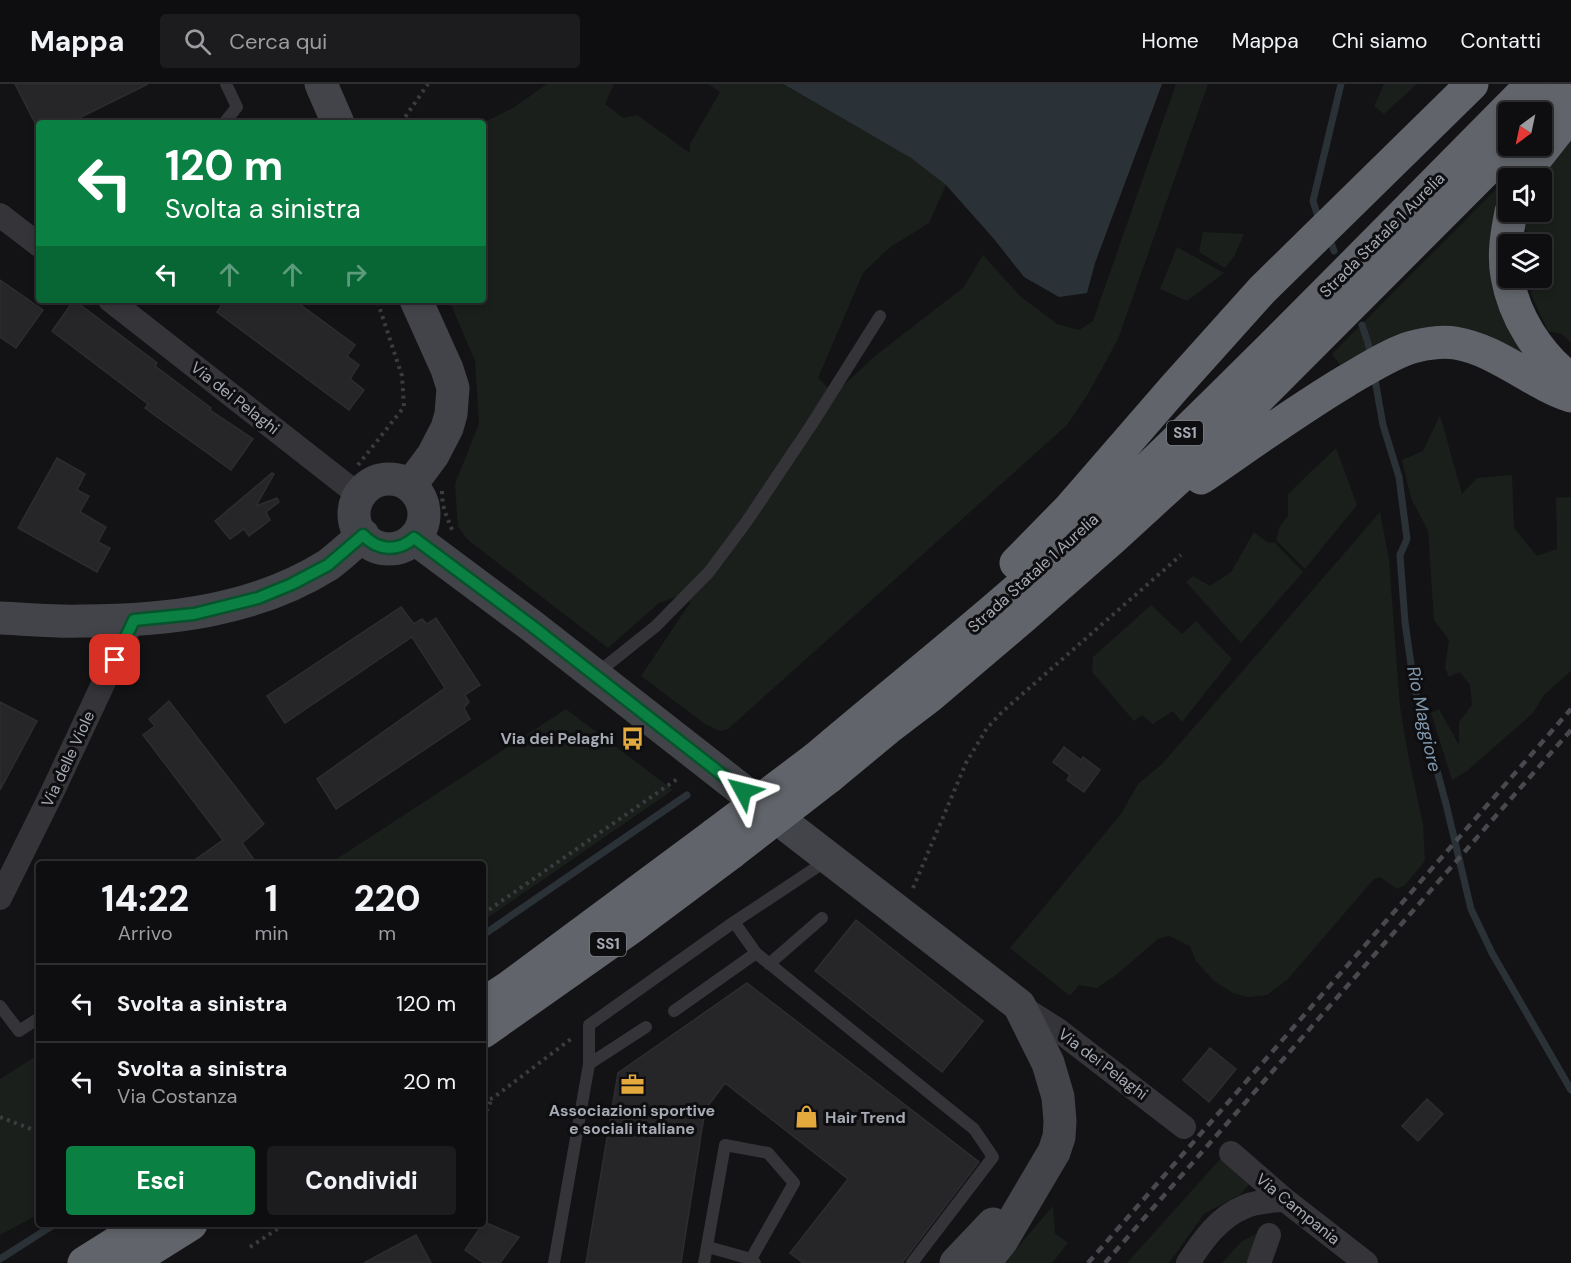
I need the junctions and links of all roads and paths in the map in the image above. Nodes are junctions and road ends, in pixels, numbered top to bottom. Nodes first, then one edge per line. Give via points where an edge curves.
1 (226, 84) edge
2 (321, 84) edge
3 (428, 84) edge
4 (1472, 84) edge
5 (1532, 84) edge
6 (1571, 85) edge
7 (1552, 104) edge
8 (1571, 114) edge
9 (226, 120) edge
10 (337, 120) edge
11 (403, 120) edge
12 (1500, 156) edge
13 (1530, 168) edge
14 (0, 215) edge
15 (1509, 222) edge
16 (36, 243) edge
17 (116, 303) edge
18 (378, 303) edge
19 (417, 303) edge
20 (880, 316) dead end
21 (1571, 380) edge
22 (1571, 396) edge
23 (410, 486) junction
24 (352, 489) junction
25 (363, 535) junction
26 (414, 538) junction
27 (1113, 538) junction
28 (1181, 555) dead end
29 (0, 618) edge
30 (134, 620) junction
31 (938, 657) junction
32 (595, 675) junction
33 (702, 760) junction
34 (822, 768) junction
35 (743, 791) dead end
36 (790, 828) dead end
37 (722, 844) junction
38 (830, 859) junction
39 (0, 898) edge
40 (486, 912) edge
41 (903, 914) junction
42 (822, 918) dead end
43 (734, 922) junction
44 (756, 953) junction
45 (769, 964) junction
46 (486, 1002) edge
47 (1019, 1005) junction
48 (0, 1006) edge
49 (674, 1011) dead end
50 (36, 1020) edge
51 (589, 1026) junction
52 (645, 1026) dead end
53 (486, 1030) edge
54 (590, 1064) junction
55 (492, 1098) junction
56 (486, 1100) edge
57 (486, 1111) edge
58 (0, 1117) edge
59 (1184, 1126) dead end
60 (36, 1131) edge
61 (1231, 1153) dead end
62 (1034, 1187) junction
63 (1285, 1200) junction
64 (141, 1227) edge
65 (186, 1227) edge
66 (280, 1227) edge
67 (1269, 1235) dead end
68 (250, 1247) dead end
69 (708, 1247) junction
70 (753, 1261) edge
71 (84, 1263) edge
72 (129, 1263) edge
73 (554, 1263) edge
74 (704, 1263) edge
75 (912, 1263) edge
76 (956, 1263) edge
77 (984, 1263) edge
78 (1188, 1263) edge
79 (1259, 1263) edge
80 (1366, 1263) edge

1 - 9 lane via 237,107
2 - 10 street
3 - 11 path
4 - 31 highway via 1262,291 1069,509 976,604
5 - 31 highway, Strada Statale 1 Aurelia / SS1 via 1211,408 1077,536
6 - 7 highway
8 - 13 highway
12 - 27 highway, Strada Statale 1 Aurelia / SS1 via 1246,412
14 - 16 street
15 - 21 highway via 1506,275 1520,318 1533,341
17 - 24 street, Via dei Pelaghi
18 - 24 path via 402,376 404,407
19 - 23 street via 447,369 453,399 443,437
20 - 32 lane via 812,424 709,572 656,626
22 - 27 highway via 1474,348 1454,343 1407,348 1320,397
23 - 24 street via 397,480 383,480
23 - 26 street via 420,497 424,514
24 - 25 street via 357,502 355,516
25 - 26 street via 372,544 385,548 404,546
25 - 30 street via 328,565 258,598 194,614
26 - 32 street
27 - 34 highway, Strada Statale 1 Aurelia / SS1 via 929,697 887,729
28 - 41 path via 987,728 966,763
29 - 30 street
30 - 39 street, Via delle Viole
31 - 34 highway, Strada Statale 1 Aurelia / SS1 via 884,700
32 - 33 street
33 - 35 street
33 - 40 path
34 - 37 highway, Strada Statale 1 Aurelia / SS1, bridge
36 - 38 street, Via dei Pelaghi
37 - 46 highway, Strada Statale 1 Aurelia / SS1
37 - 53 highway, Strada Statale 1 Aurelia / SS1 via 622,934
38 - 41 street, Via dei Pelaghi
38 - 43 lane
41 - 47 street, Via dei Pelaghi
42 - 45 lane
43 - 44 lane
43 - 51 lane
44 - 45 lane
44 - 49 lane
45 - 75 lane via 974,1129 993,1157
47 - 59 street, Via dei Pelaghi
47 - 62 street, Via dei Pelaghi via 1048,1063 1060,1110 1054,1152
48 - 50 lane via 19,1031
51 - 54 lane
51 - 55 path
52 - 54 lane
54 - 73 lane
55 - 56 path
55 - 57 path
58 - 60 path
61 - 63 street, Via Campania
62 - 76 street, Via dei Pelaghi
62 - 77 street, Via dei Pelaghi
63 - 78 street via 1244,1207 1223,1220
63 - 80 street, Via Campania
64 - 71 highway
65 - 72 highway
66 - 68 path
67 - 79 street
69 - 70 lane
69 - 70 lane via 725,1145 768,1153 794,1183
69 - 74 lane

